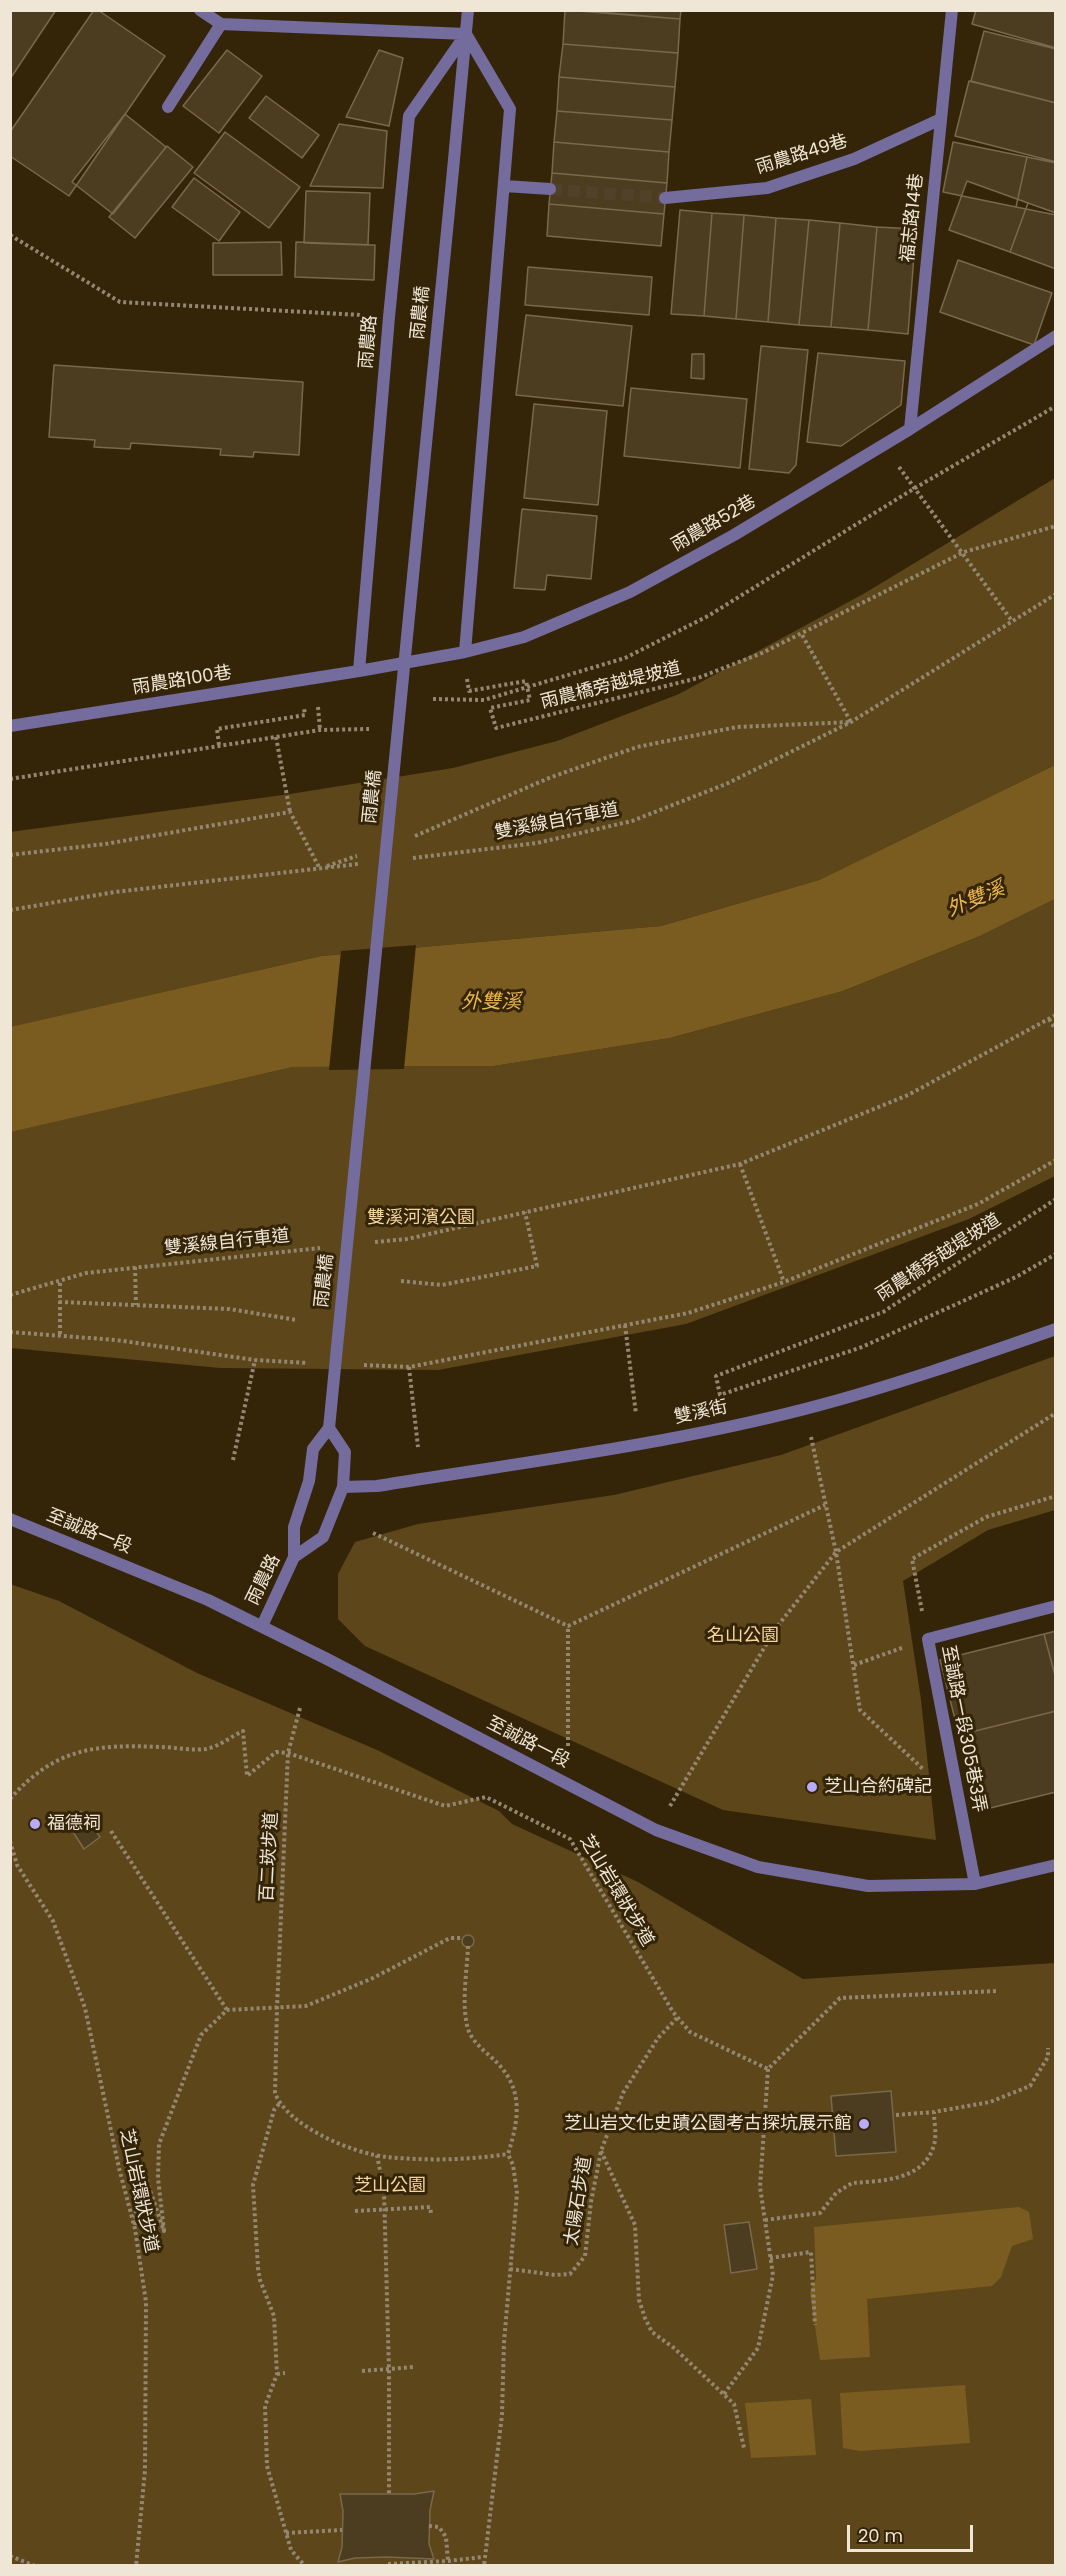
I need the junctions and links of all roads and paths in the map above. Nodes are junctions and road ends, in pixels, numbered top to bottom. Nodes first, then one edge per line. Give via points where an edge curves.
1 (200, 10) edge
2 (468, 10) edge
3 (952, 10) edge
4 (221, 24) junction
5 (466, 34) junction
6 (168, 107) dead end
7 (941, 118) junction
8 (505, 186) junction
9 (550, 189) tunnel mouth
10 (665, 198) tunnel mouth
11 (10, 235) edge
12 (389, 317) junction
13 (1056, 336) edge
14 (1056, 406) edge
15 (910, 429) junction
16 (915, 488) junction
17 (1056, 526) edge
18 (964, 552) junction
19 (1056, 594) edge
20 (1012, 621) junction
21 (801, 633) junction
22 (465, 652) junction
23 (359, 671) junction
24 (528, 689) junction
25 (433, 699) dead end
26 (851, 722) junction
27 (10, 726) edge
28 (369, 729) dead end
29 (276, 737) junction
30 (10, 779) edge
31 (290, 812) junction
32 (408, 838) dead end
33 (364, 854) dead end
34 (10, 855) edge
35 (411, 858) dead end
36 (365, 864) dead end
37 (319, 869) junction
38 (10, 910) edge
39 (1056, 1015) edge
40 (1049, 1019) junction
41 (1056, 1030) edge
42 (1056, 1160) edge
43 (740, 1164) junction
44 (1056, 1199) edge
45 (525, 1212) junction
46 (373, 1242) dead end
47 (328, 1247) dead end
48 (1056, 1254) edge
49 (135, 1266) junction
50 (60, 1280) junction
51 (401, 1281) dead end
52 (784, 1282) junction
53 (10, 1295) edge
54 (59, 1302) junction
55 (136, 1305) junction
56 (297, 1320) dead end
57 (625, 1325) junction
58 (1056, 1329) edge
59 (10, 1332) edge
60 (60, 1334) junction
61 (255, 1360) junction
62 (314, 1364) dead end
63 (358, 1365) dead end
64 (409, 1366) junction
65 (805, 1409) junction
66 (1056, 1413) edge
67 (636, 1414) dead end
68 (329, 1428) junction
69 (418, 1447) dead end
70 (233, 1460) dead end
71 (344, 1487) junction
72 (1056, 1496) edge
73 (825, 1505) junction
74 (10, 1519) edge
75 (373, 1533) dead end
76 (836, 1552) junction
77 (294, 1557) junction
78 (1056, 1606) edge
79 (262, 1626) junction
80 (568, 1626) junction
81 (928, 1639) junction
82 (854, 1665) junction
83 (300, 1708) dead end
84 (568, 1746) dead end
85 (288, 1753) junction
86 (10, 1799) edge
87 (959, 1803) junction
88 (656, 1830) junction
89 (111, 1831) dead end
90 (10, 1841) edge
91 (1056, 1865) edge
92 (975, 1884) junction
93 (462, 1938) dead end
94 (468, 1947) dead end
95 (997, 1991) dead end
96 (277, 2008) junction
97 (227, 2010) junction
98 (678, 2017) junction
99 (1048, 2048) dead end
100 (768, 2069) junction
101 (279, 2104) junction
102 (934, 2112) junction
103 (896, 2115) dead end
104 (601, 2151) junction
105 (508, 2154) junction
106 (376, 2155) junction
107 (384, 2209) junction
108 (354, 2211) dead end
109 (431, 2212) dead end
110 (765, 2220) junction
111 (135, 2229) junction
112 (770, 2258) junction
113 (510, 2270) junction
114 (815, 2325) dead end
115 (414, 2367) dead end
116 (389, 2370) junction
117 (362, 2371) dead end
118 (285, 2373) dead end
119 (277, 2374) junction
120 (724, 2394) junction
121 (744, 2448) dead end
122 (389, 2493) dead end
123 (429, 2526) dead end
124 (342, 2530) dead end
125 (286, 2534) junction
126 (10, 2556) edge
127 (387, 2557) dead end
128 (483, 2557) junction
129 (448, 2561) junction
130 (35, 2565) edge
131 (136, 2565) edge
132 (305, 2565) edge
133 (388, 2565) edge
134 (484, 2565) edge

1 - 4 street
2 - 5 street
3 - 7 street, 福志路14巷
4 - 5 street
4 - 6 street
5 - 8 street via 510,109
5 - 12 street, 雨農路 via 409,116
5 - 68 street, 雨農橋, bridge
7 - 10 street, 雨農路49巷 via 854,159 767,188
7 - 15 street, 福志路14巷
8 - 9 street
8 - 22 street
11 - 12 path via 120,302
12 - 23 street, 雨農路
13 - 15 street, 雨農路52巷
14 - 16 path
15 - 22 street, 雨農路52巷 via 734,535 630,592 524,637
16 - 18 path
16 - 24 path via 708,616 625,658
17 - 18 path
18 - 20 path
18 - 21 path
19 - 20 path, 雙溪線自行車道
20 - 26 path, 雙溪線自行車道
21 - 24 path, 雨農橋旁越堤坡道 via 698,678 496,728 490,708 530,700
21 - 26 path
22 - 23 street, 雨農路52巷
22 - 24 path, 雨農橋旁越堤坡道 via 469,690 526,681
23 - 27 street, 雨農路100巷
24 - 25 path via 484,700
26 - 32 path via 737,727 637,747 549,778
26 - 35 path, 雙溪線自行車道 via 726,784 632,821 537,843
28 - 29 path via 320,730
29 - 30 path
29 - 31 path
31 - 34 path via 105,844
31 - 37 path
33 - 37 path
36 - 37 path
37 - 38 path via 115,892
39 - 40 path
40 - 41 path
40 - 43 path via 908,1095
42 - 52 path via 978,1204
43 - 45 path
43 - 52 path
44 - 48 path, 雨農橋旁越堤坡道 via 883,1311 716,1376 720,1395 862,1347 1016,1277
45 - 46 path via 406,1239
45 - 51 path via 537,1266 442,1286
47 - 49 path, 雙溪線自行車道
49 - 50 path, 雙溪線自行車道 via 86,1272
49 - 55 path
50 - 53 path, 雙溪線自行車道
50 - 54 path
52 - 57 path via 688,1313
54 - 55 path
54 - 60 path
55 - 56 path via 229,1309
57 - 64 path
57 - 67 path
58 - 65 street, 雙溪街 via 949,1367
59 - 60 path
60 - 61 path
61 - 62 path
61 - 70 path
63 - 64 path
64 - 69 path
65 - 71 street, 雙溪街 via 663,1440 377,1486
65 - 73 path
66 - 76 path
68 - 71 street, 雨農路 via 345,1452
68 - 77 street via 313,1449 309,1481 294,1527
71 - 77 street, 雨農路 via 323,1537
72 - 81 path via 986,1517 912,1559
73 - 76 path
73 - 80 path
74 - 79 street, 至誠路一段
75 - 80 path
76 - 82 path
76 - 88 path via 776,1628
77 - 79 street, 雨農路
78 - 81 street, 至誠路一段305巷3弄
79 - 88 street, 至誠路一段
80 - 84 path
81 - 82 path
81 - 87 street, 至誠路一段305巷3弄
82 - 87 path via 860,1710
83 - 85 path, 百二崁步道
85 - 86 path via 276,1752 247,1776 243,1731 207,1749 116,1745 86,1749 46,1768
85 - 96 path, 百二崁步道
85 - 98 path, 芝山岩環狀步道 via 445,1806 486,1797 570,1839
87 - 92 street, 至誠路一段305巷3弄
88 - 92 street, 至誠路一段 via 758,1867 868,1886
89 - 97 path
90 - 111 path, 芝山岩環狀步道 via 17,1865 53,1921 86,2008
91 - 92 street, 至誠路一段
93 - 96 path via 450,1938 373,1978 306,2006
94 - 105 path via 468,2031 512,2080 517,2101 515,2132
95 - 100 path via 840,1998
96 - 97 path
96 - 101 path, 百二崁步道 via 275,2093
97 - 111 path via 201,2035 159,2144 164,2231 140,2161
98 - 100 path, 芝山岩環狀步道 via 690,2032
98 - 104 path, 太陽石步道 via 658,2038 623,2093
99 - 102 path via 1048,2057 1030,2086 990,2102
100 - 110 path via 760,2187
101 - 106 path via 303,2127
101 - 119 path via 253,2185 258,2268 274,2316
102 - 103 path
102 - 110 path via 935,2143 923,2166 907,2175 844,2186 820,2212
104 - 113 path, 太陽石步道 via 585,2256 570,2274
104 - 120 path via 635,2225 639,2300 652,2332
105 - 106 path via 477,2159
105 - 113 path via 517,2193
106 - 107 path
107 - 108 path
107 - 109 path via 430,2207
107 - 116 path
110 - 112 path
111 - 131 path, 芝山岩環狀步道 via 146,2302 145,2470
112 - 114 path via 812,2252
112 - 120 path via 773,2275 758,2348
113 - 128 path via 502,2415
115 - 116 path
116 - 117 path
116 - 122 path
118 - 119 path
119 - 125 path via 265,2406 267,2466
120 - 121 path via 734,2404
123 - 129 path via 440,2527 446,2537
124 - 125 path
125 - 132 path via 291,2550
126 - 130 path
127 - 133 path
128 - 129 path
128 - 134 path
129 - 133 path

